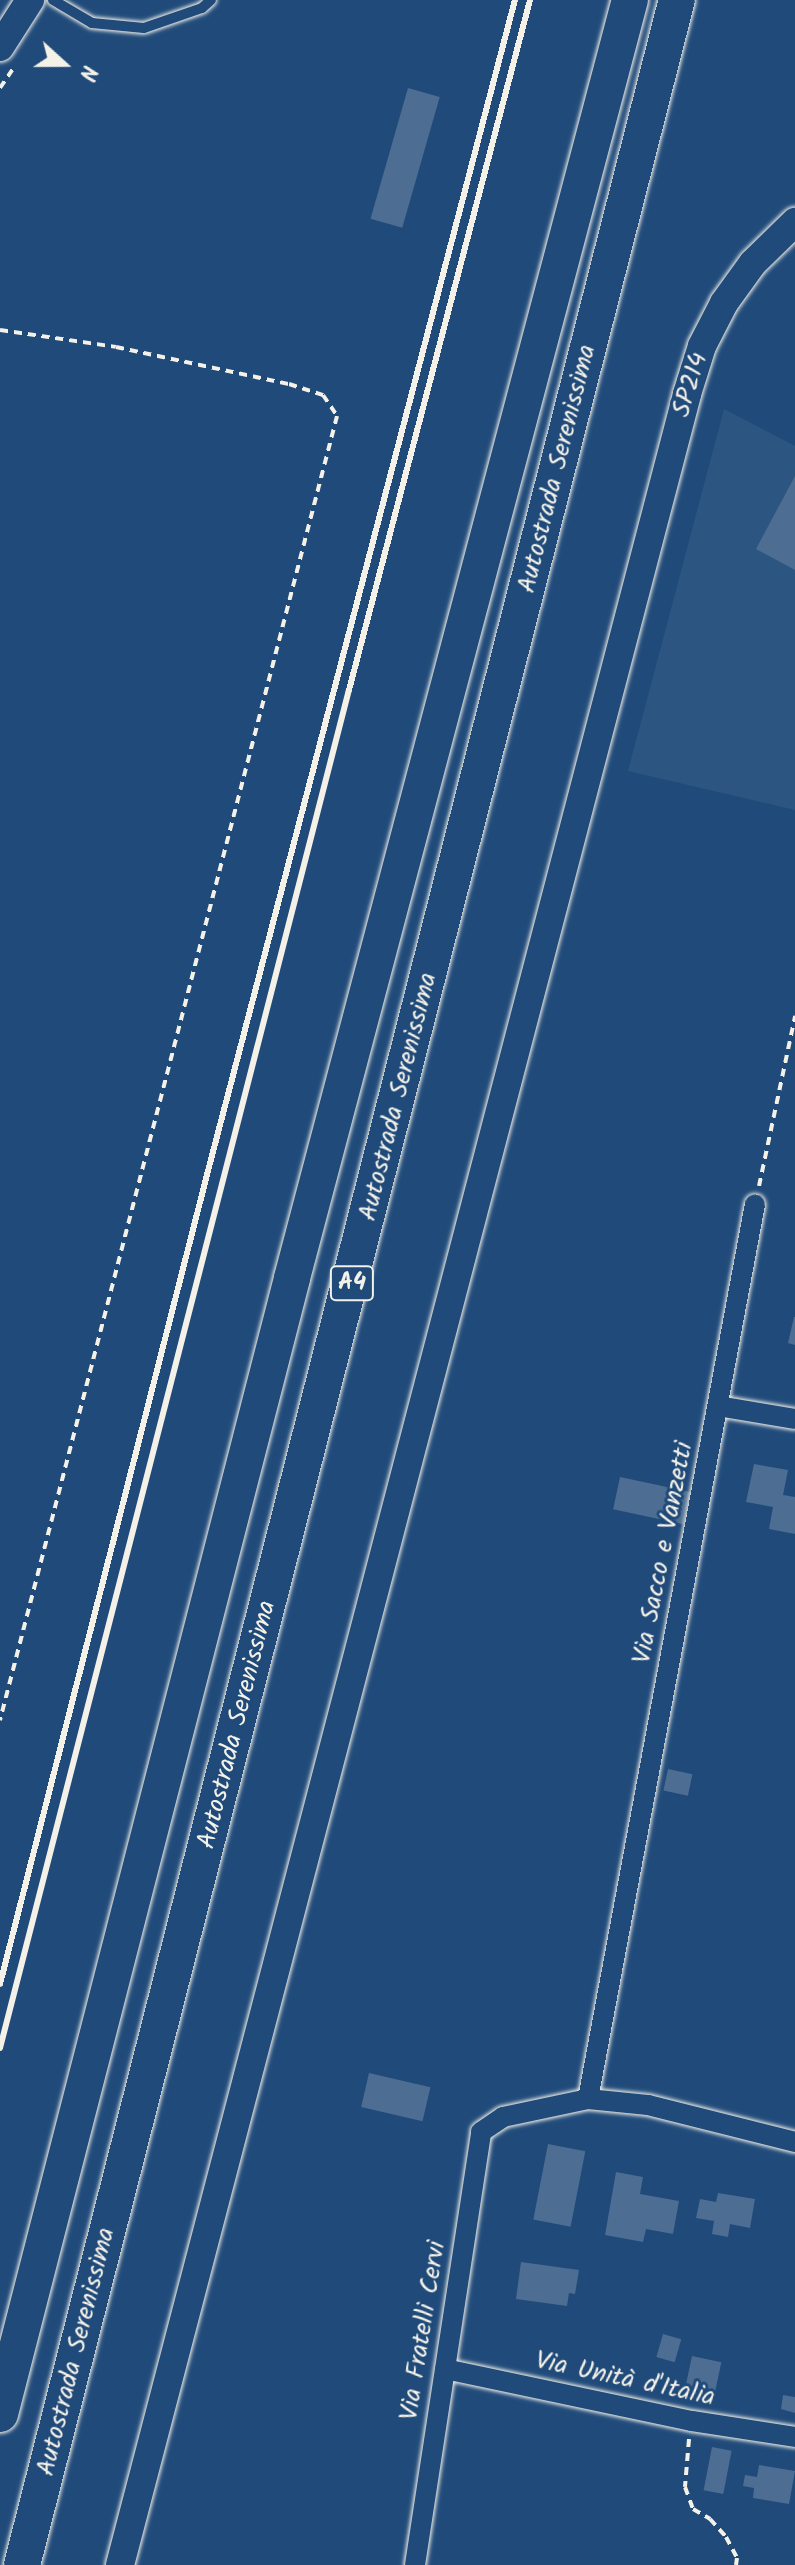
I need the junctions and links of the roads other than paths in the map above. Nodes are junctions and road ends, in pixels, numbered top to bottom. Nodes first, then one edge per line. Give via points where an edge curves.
1 (30, 0) edge
2 (53, 0) edge
3 (211, 0) edge
4 (630, 0) edge
5 (677, 0) edge
6 (0, 47) edge
7 (795, 222) edge
8 (755, 1204) road end
9 (718, 1406) junction
10 (795, 1419) edge
11 (588, 2099) junction
12 (795, 2142) edge
13 (445, 2369) junction
14 (0, 2414) edge
15 (795, 2437) edge
16 (22, 2565) edge
17 (120, 2565) edge
18 (415, 2565) edge

1 - 6 street
2 - 3 lane via 92,23 144,28
4 - 14 highway, Autostrada Serenissima / A4 via 288,1293
5 - 16 highway, Autostrada Serenissima / A4
7 - 17 street, SP214 / SP214 via 753,263 702,346 637,575
8 - 9 street, Via Sacco e Vanzetti
9 - 10 street
9 - 11 street, Via Sacco e Vanzetti
11 - 12 street via 648,2105
11 - 13 street, Via Fratelli Cervi via 503,2117 481,2132
13 - 15 street, Via Unità d'Italia
13 - 18 street, Via Fratelli Cervi

